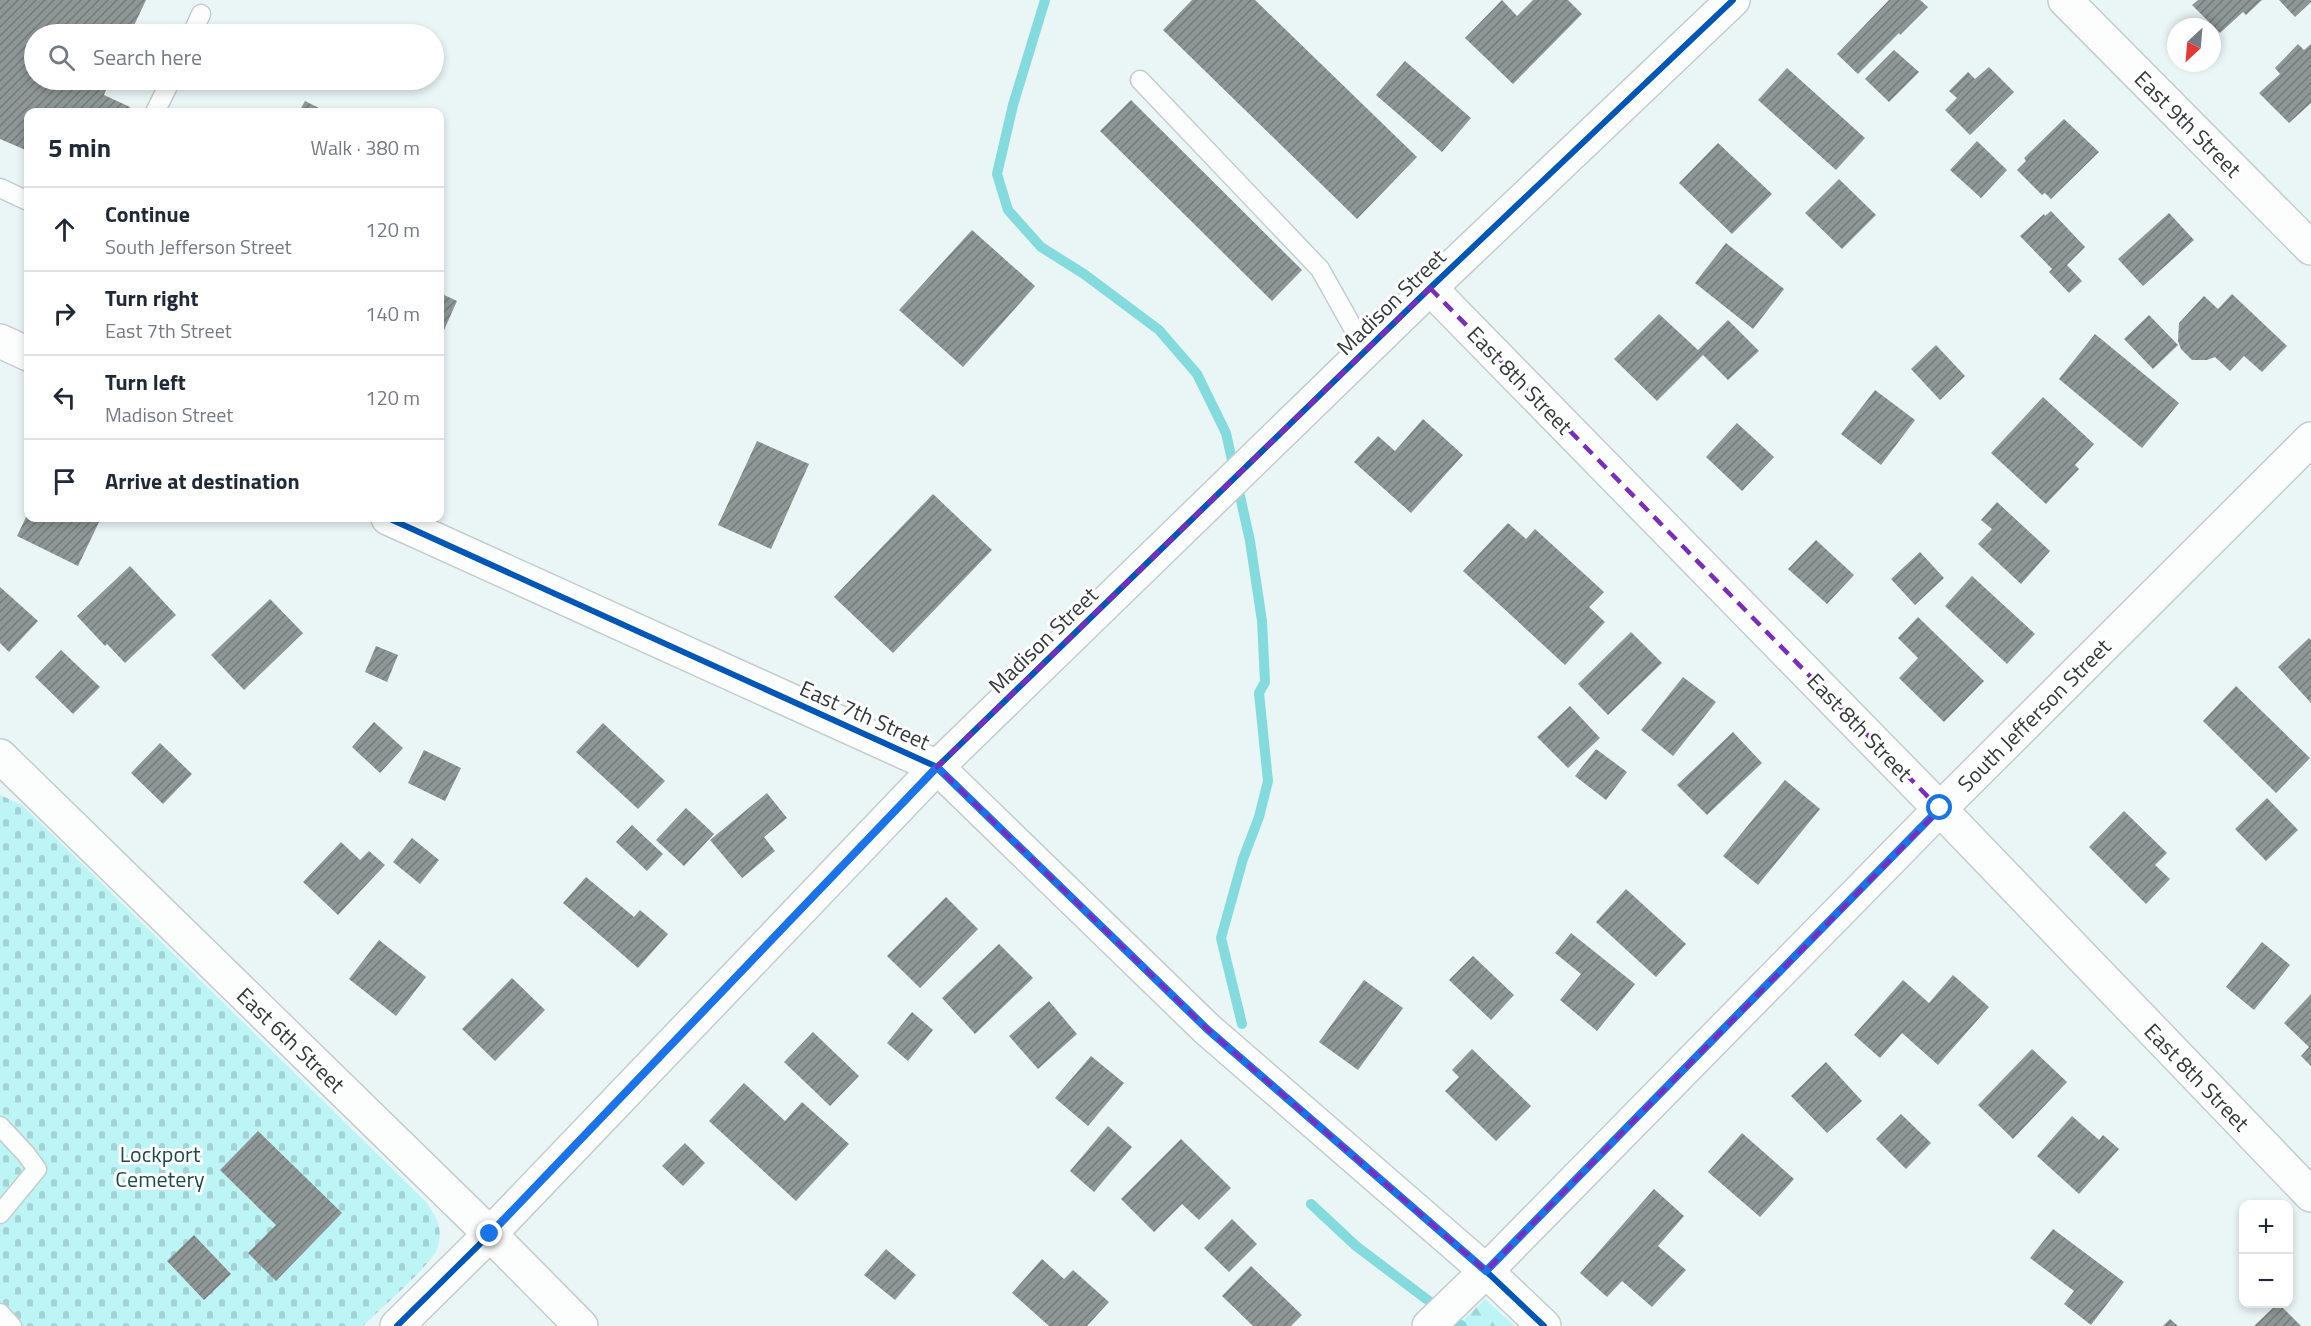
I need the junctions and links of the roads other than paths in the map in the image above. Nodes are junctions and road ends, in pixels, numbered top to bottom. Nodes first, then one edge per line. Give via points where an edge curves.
1 (1733, 0) edge
2 (2065, 0) edge
3 (201, 14) dead end
4 (196, 24) edge
5 (1140, 80) dead end
6 (166, 90) edge
7 (157, 108) edge
8 (0, 188) edge
9 (24, 199) edge
10 (2311, 248) edge
11 (1430, 288) junction
12 (0, 341) edge
13 (1366, 351) junction
14 (24, 352) edge
15 (2311, 439) edge
16 (397, 522) edge
17 (0, 756) edge
18 (937, 767) junction
19 (1940, 808) junction
20 (0, 1126) edge
21 (2311, 1195) edge
22 (0, 1214) edge
23 (490, 1234) junction
24 (1486, 1271) junction
25 (0, 1313) edge
26 (12, 1326) edge
27 (397, 1326) edge
28 (581, 1326) edge
29 (1429, 1326) edge
30 (1544, 1326) edge

1 - 11 street, Madison Street
2 - 10 street, East 9th Street
3 - 4 lane
5 - 13 lane via 1320,269
6 - 7 lane
8 - 9 lane
11 - 13 street, Madison Street
11 - 19 street, East 8th Street
12 - 14 street
13 - 18 street, Madison Street
15 - 19 street, South Jefferson Street
16 - 18 street, East 7th Street
17 - 23 street, East 6th Street
18 - 23 street, Madison Street
18 - 24 street, East 7th Street via 1207,1029
19 - 21 street, East 8th Street
19 - 24 street, South Jefferson Street
20 - 22 lane via 37,1169
23 - 27 street, Madison Street
23 - 28 street, East 6th Street
24 - 29 street, South Jefferson Street
24 - 30 street, East 7th Street
25 - 26 lane

